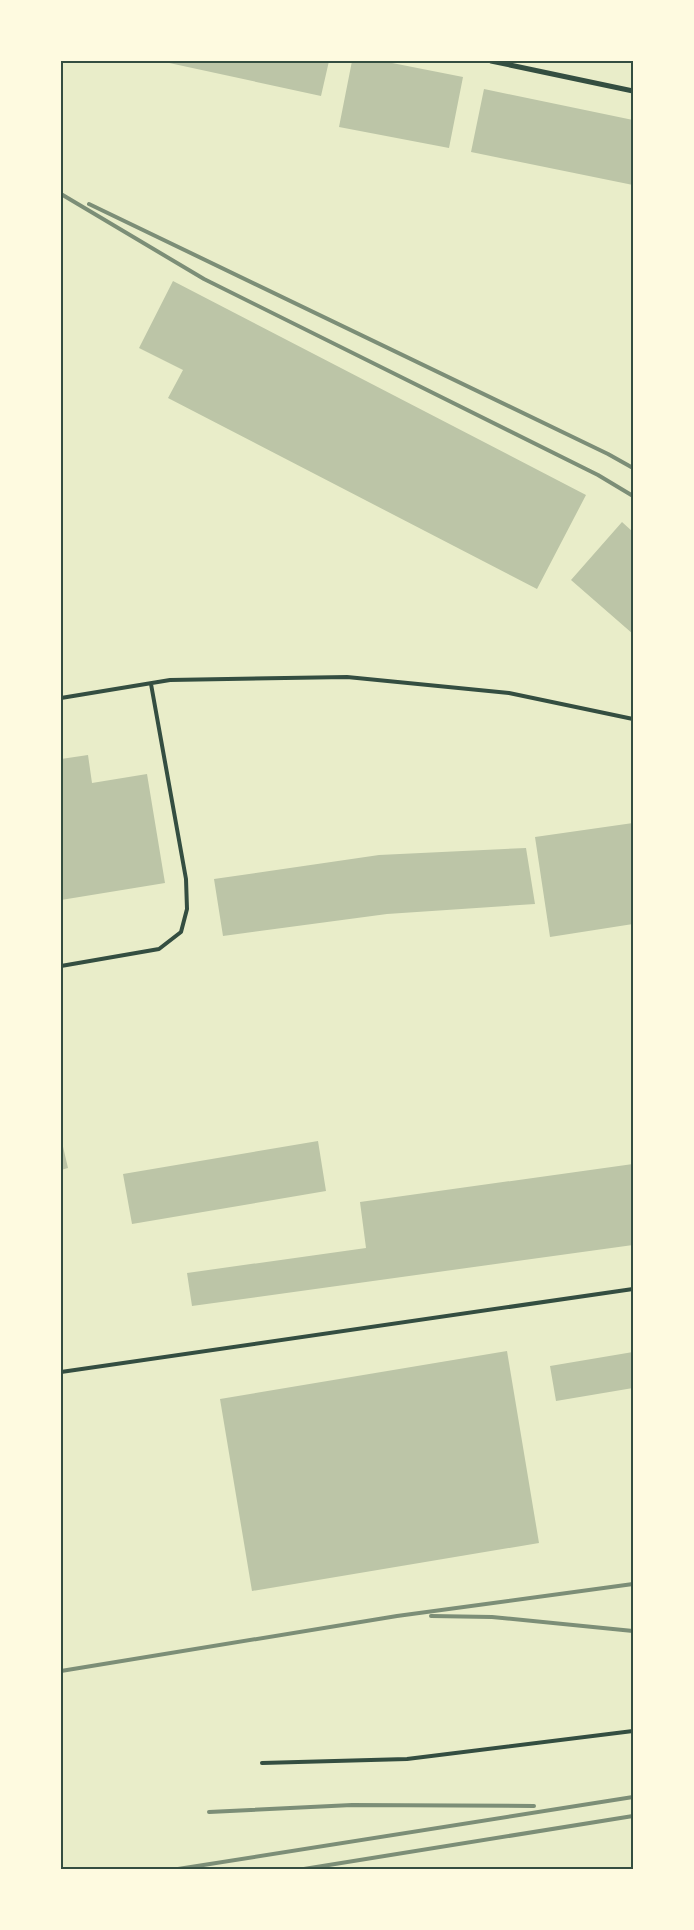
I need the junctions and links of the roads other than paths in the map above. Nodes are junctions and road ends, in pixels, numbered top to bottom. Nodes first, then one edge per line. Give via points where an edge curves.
1 (491, 61) edge
2 (633, 91) edge
3 (151, 684) junction
4 (61, 698) edge
5 (633, 719) edge
6 (61, 966) edge
7 (633, 1289) edge
8 (61, 1372) edge
9 (633, 1731) edge
10 (262, 1763) dead end

1 - 2 street
3 - 4 lane
3 - 5 lane via 170,680 347,678 509,693
3 - 6 lane via 186,879 187,910 181,932 159,949
7 - 8 lane
9 - 10 lane via 407,1759

